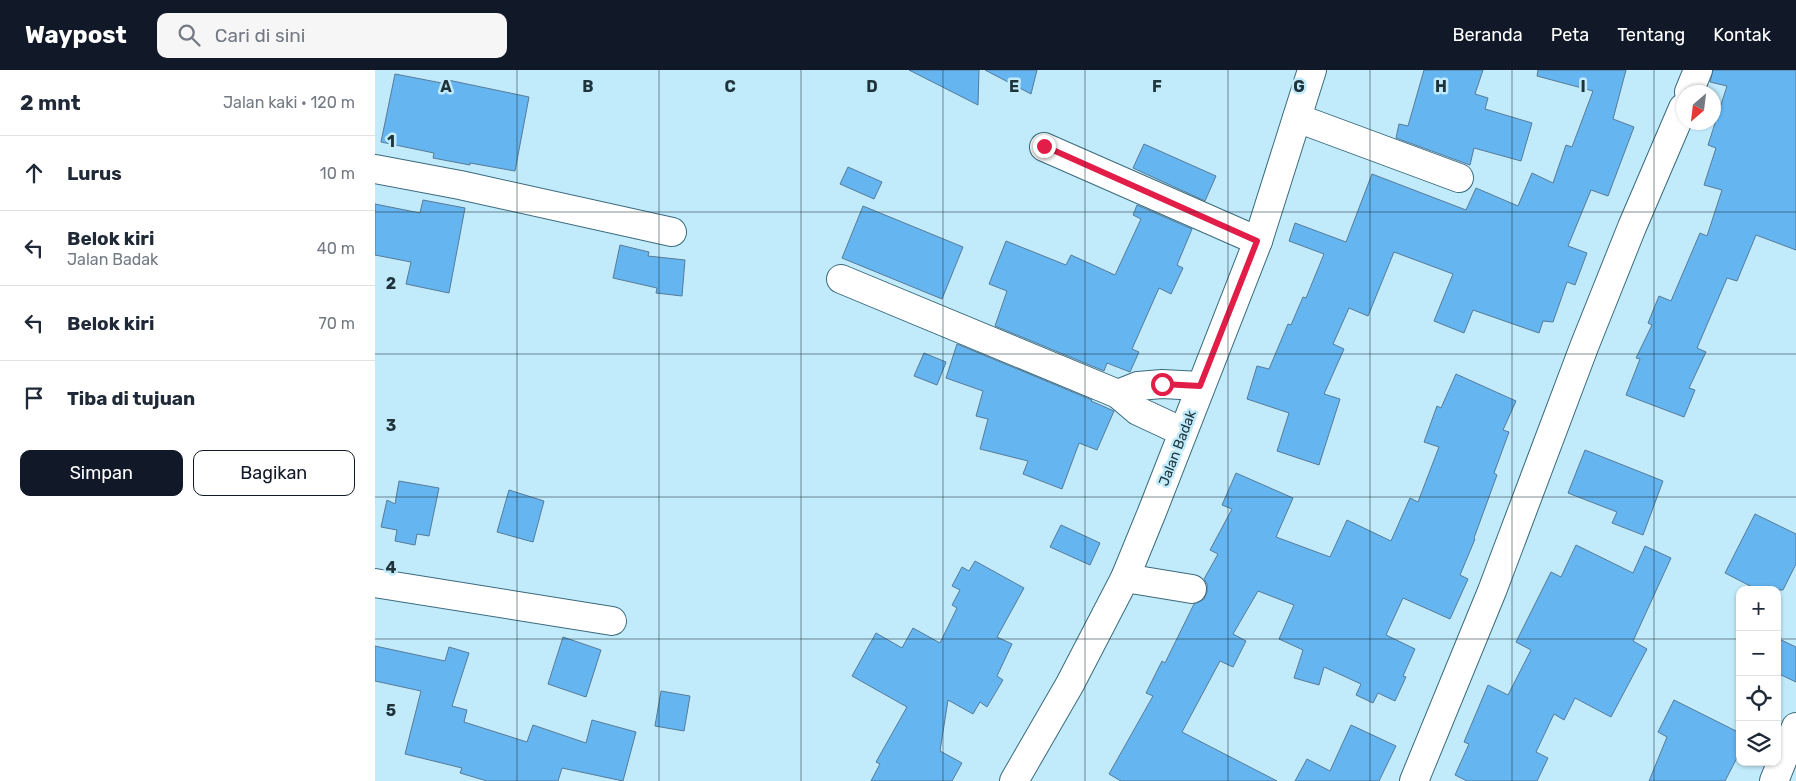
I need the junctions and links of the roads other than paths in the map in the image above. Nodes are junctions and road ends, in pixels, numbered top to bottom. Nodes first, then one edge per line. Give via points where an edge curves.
1 (1312, 70) edge
2 (1698, 70) edge
3 (1692, 85) edge
4 (1297, 118) junction
5 (1676, 124) edge
6 (1044, 146) dead end
7 (375, 169) edge
8 (1459, 178) dead end
9 (672, 232) dead end
10 (1257, 241) junction
11 (841, 279) dead end
12 (1200, 386) junction
13 (1118, 394) junction
14 (1183, 432) junction
15 (1125, 578) junction
16 (375, 583) edge
17 (1191, 589) dead end
18 (612, 621) dead end
19 (1796, 727) edge
20 (1026, 777) edge
21 (1414, 781) edge
22 (1774, 781) edge

1 - 4 street, Jalan Badak
2 - 3 street
4 - 8 street
4 - 10 street, Jalan Badak
5 - 21 street via 1632,226 1492,591
6 - 10 street
7 - 9 street
10 - 12 street, Jalan Badak
11 - 13 street
12 - 13 street via 1137,386
12 - 14 street, Jalan Badak
13 - 14 street via 1138,411
14 - 15 street, Jalan Badak
15 - 17 street
15 - 20 street, Jalan Badak
16 - 18 street
19 - 22 street

